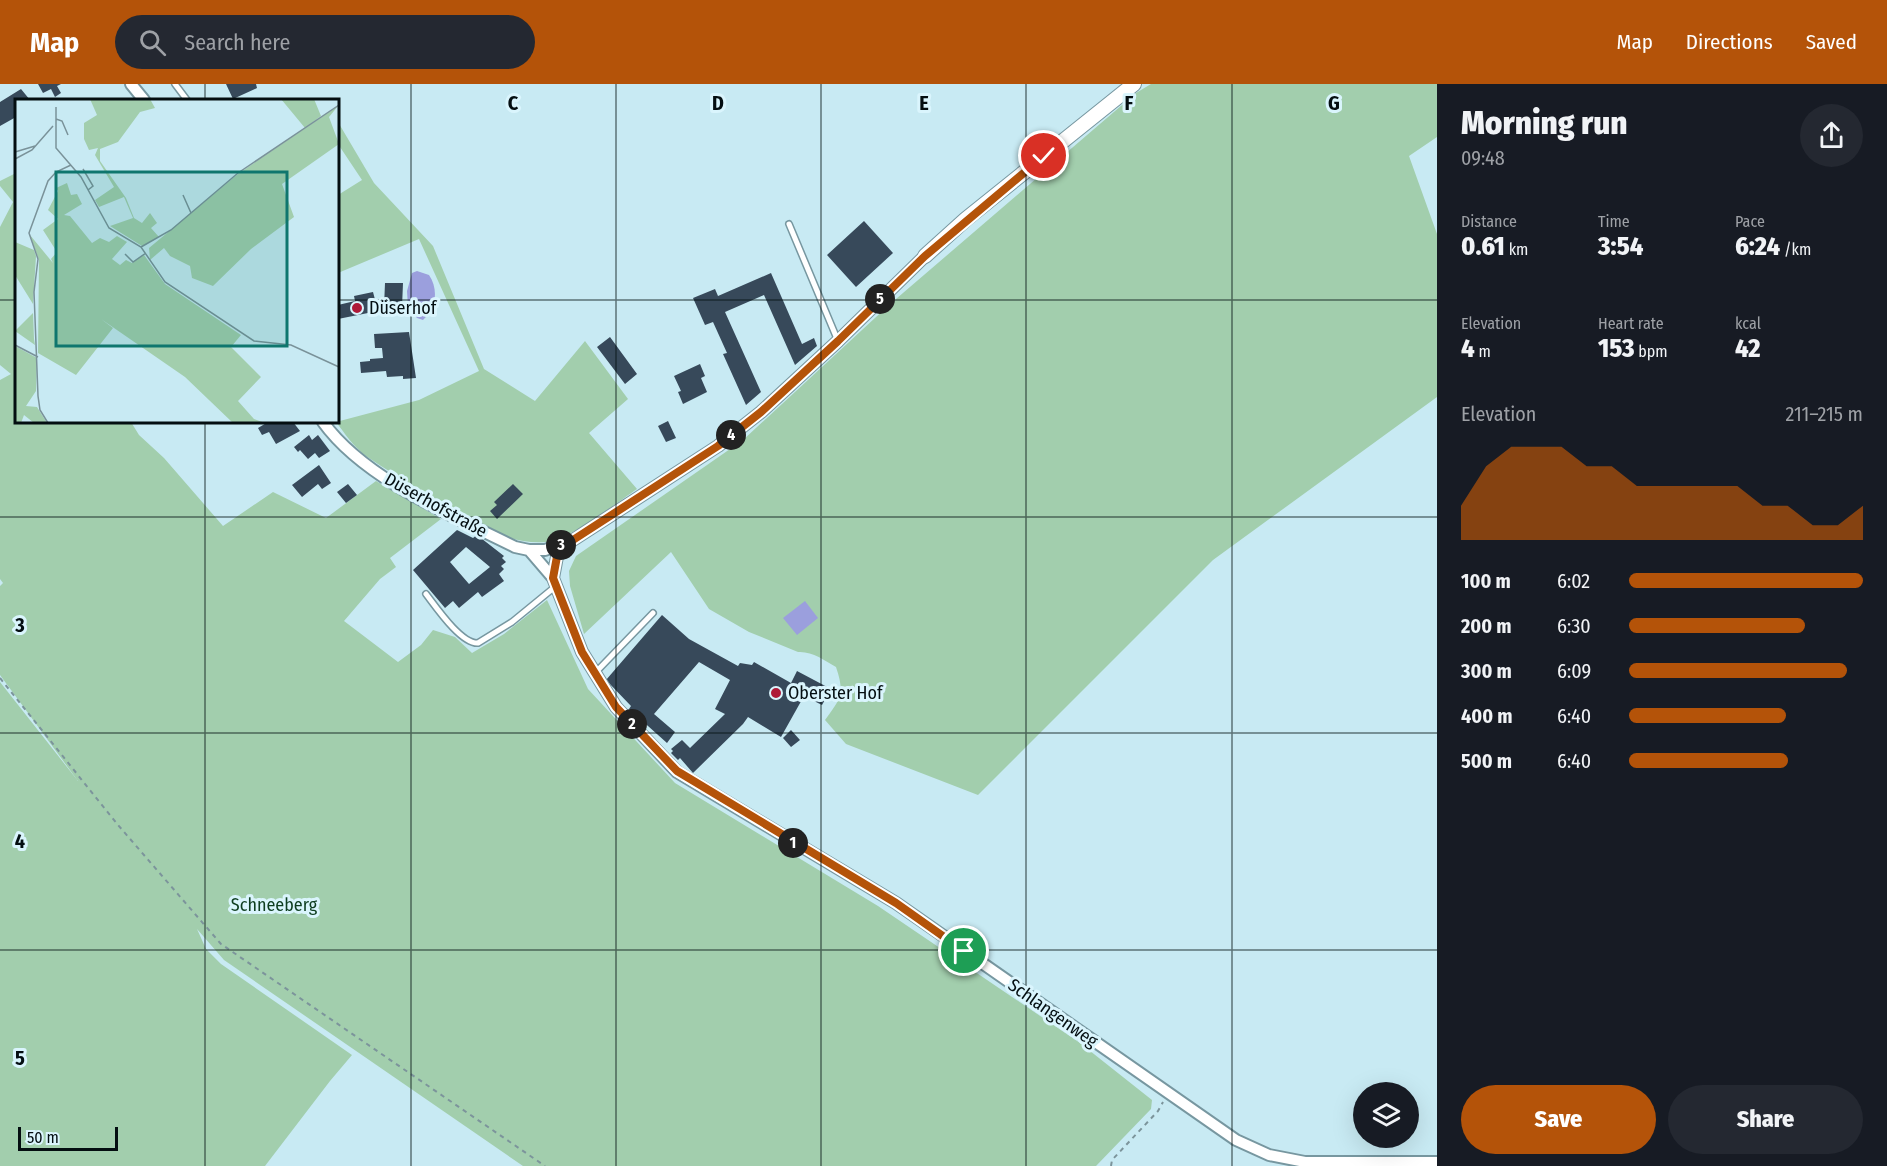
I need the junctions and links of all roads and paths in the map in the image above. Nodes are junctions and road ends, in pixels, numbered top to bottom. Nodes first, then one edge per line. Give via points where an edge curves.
1 (131, 84) edge
2 (175, 84) edge
3 (1134, 84) edge
4 (143, 99) edge
5 (186, 99) edge
6 (789, 224) dead end
7 (925, 256) joint
8 (838, 341) junction
9 (324, 423) edge
10 (559, 546) junction
11 (529, 550) junction
12 (555, 582) junction
13 (426, 594) dead end
14 (653, 613) dead end
15 (595, 674) junction
16 (0, 678) edge
17 (1168, 1094) junction
18 (1437, 1162) edge
19 (545, 1166) edge
20 (1111, 1166) edge

1 - 4 street
2 - 5 lane
3 - 7 street
6 - 8 lane
7 - 8 street
8 - 10 street via 718,446
9 - 11 street, Düserhofstraße via 378,473 515,548
10 - 11 street
10 - 12 street
11 - 12 street
12 - 13 lane via 512,622 478,643 466,639
12 - 15 street, Schlangenweg via 582,652
14 - 15 lane
15 - 17 street, Schlangenweg via 616,707 677,771 896,903
16 - 19 path via 118,825 221,944
17 - 18 street, Schlangenweg via 1236,1140 1269,1155 1305,1162
17 - 20 path

